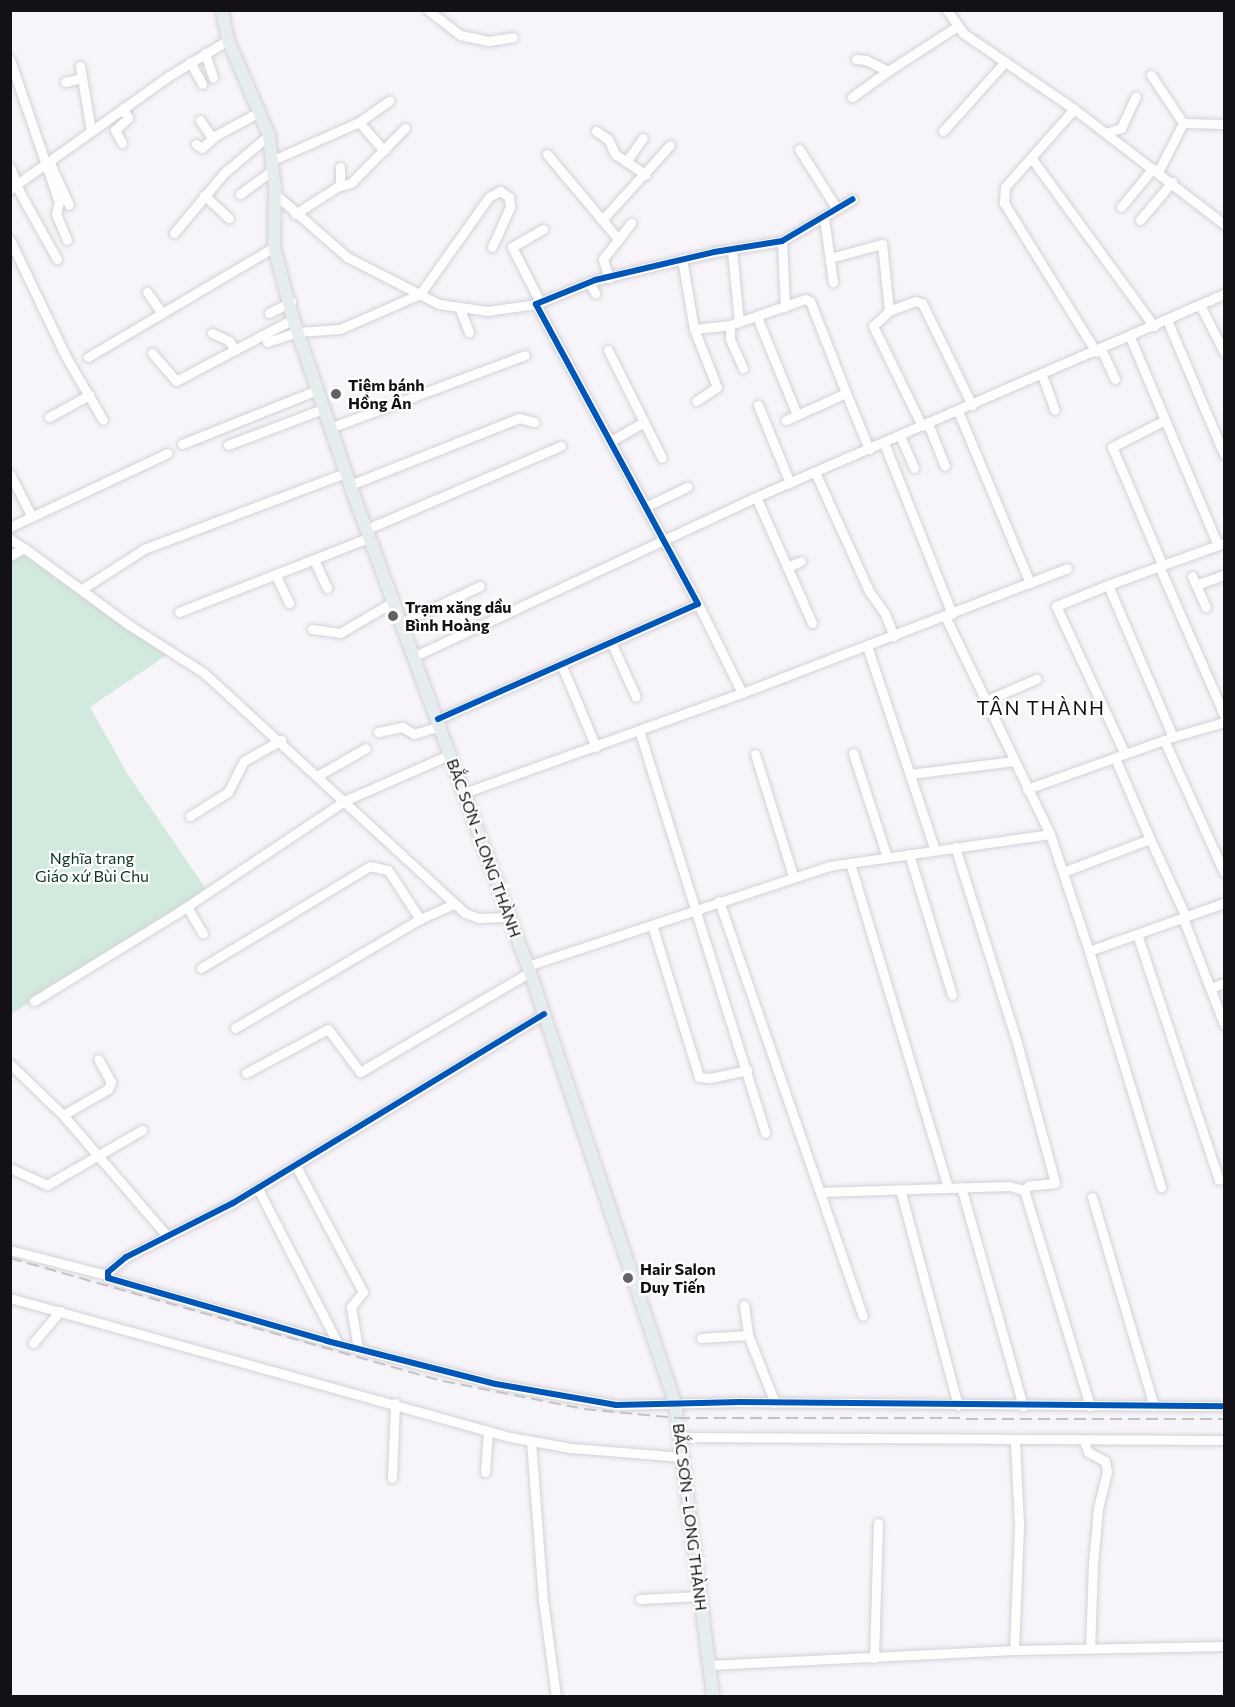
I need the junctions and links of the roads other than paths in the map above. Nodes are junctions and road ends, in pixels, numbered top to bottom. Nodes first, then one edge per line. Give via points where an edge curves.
1 (222, 10) edge
2 (428, 10) edge
3 (947, 10) edge
4 (956, 27) junction
5 (513, 36) dead end
6 (228, 40) junction
7 (205, 53) junction
8 (856, 59) dead end
9 (10, 60) edge
10 (190, 62) junction
11 (1005, 62) junction
12 (80, 66) dead end
13 (888, 71) junction
14 (1151, 75) dead end
15 (82, 78) junction
16 (213, 78) dead end
17 (65, 82) dead end
18 (202, 84) dead end
19 (20, 92) junction
20 (10, 96) edge
21 (1137, 96) dead end
22 (852, 98) dead end
23 (389, 101) dead end
24 (123, 108) junction
25 (1074, 109) junction
26 (259, 112) junction
27 (200, 120) dead end
28 (359, 122) junction
29 (1183, 123) junction
30 (1224, 124) edge
31 (405, 128) dead end
32 (91, 131) junction
33 (596, 131) dead end
34 (943, 131) dead end
35 (1106, 133) junction
36 (269, 135) junction
37 (212, 138) junction
38 (643, 138) dead end
39 (122, 143) dead end
40 (196, 144) dead end
41 (670, 145) dead end
42 (799, 149) dead end
43 (384, 151) junction
44 (547, 154) dead end
45 (1032, 159) junction
46 (626, 162) junction
47 (46, 163) junction
48 (273, 165) junction
49 (340, 166) dead end
50 (10, 167) edge
51 (1156, 170) junction
52 (646, 175) junction
53 (1172, 182) junction
54 (340, 185) junction
55 (13, 187) edge
56 (240, 194) dead end
57 (275, 194) junction
58 (204, 195) junction
59 (853, 199) dead end
60 (69, 205) dead end
61 (1121, 207) dead end
62 (837, 208) junction
63 (295, 213) junction
64 (229, 218) dead end
65 (824, 218) junction
66 (602, 220) junction
67 (1140, 220) dead end
68 (632, 223) dead end
69 (1224, 224) edge
70 (543, 229) dead end
71 (174, 233) dead end
72 (618, 239) junction
73 (10, 240) edge
74 (67, 240) dead end
75 (782, 241) junction
76 (274, 247) junction
77 (492, 248) dead end
78 (732, 251) junction
79 (830, 258) junction
80 (57, 259) dead end
81 (682, 259) junction
82 (609, 278) junction
83 (589, 282) junction
84 (833, 282) dead end
85 (147, 291) dead end
86 (595, 293) dead end
87 (420, 294) junction
88 (1224, 294) edge
89 (291, 302) junction
90 (538, 303) junction
91 (1200, 305) junction
92 (785, 307) junction
93 (460, 309) junction
94 (889, 311) junction
95 (161, 312) junction
96 (269, 313) dead end
97 (757, 317) junction
98 (293, 319) junction
99 (1167, 320) junction
100 (734, 323) junction
101 (1154, 326) junction
102 (694, 329) junction
103 (298, 332) junction
104 (469, 332) dead end
105 (212, 333) dead end
106 (1130, 337) junction
107 (267, 342) dead end
108 (235, 350) junction
109 (608, 350) dead end
110 (1099, 350) junction
111 (1224, 352) edge
112 (152, 354) dead end
113 (525, 355) dead end
114 (88, 357) dead end
115 (743, 368) dead end
116 (1042, 375) junction
117 (1115, 379) dead end
118 (317, 390) junction
119 (846, 393) junction
120 (88, 395) junction
121 (696, 401) dead end
122 (758, 405) dead end
123 (972, 405) junction
124 (323, 409) junction
125 (1055, 410) dead end
126 (957, 411) junction
127 (797, 415) junction
128 (50, 417) dead end
129 (103, 420) dead end
130 (786, 420) dead end
131 (1165, 420) junction
132 (534, 422) dead end
133 (644, 422) junction
134 (925, 425) junction
135 (330, 428) junction
136 (900, 436) junction
137 (610, 442) junction
138 (884, 443) junction
139 (182, 444) dead end
140 (228, 446) dead end
141 (561, 446) dead end
142 (869, 449) junction
143 (168, 453) dead end
144 (1224, 454) edge
145 (662, 459) dead end
146 (945, 466) dead end
147 (914, 468) dead end
148 (815, 472) junction
149 (345, 473) junction
150 (10, 474) edge
151 (790, 483) junction
152 (350, 485) junction
153 (687, 487) dead end
154 (756, 497) junction
155 (645, 507) junction
156 (32, 517) junction
157 (10, 528) edge
158 (368, 533) junction
159 (10, 539) edge
160 (664, 541) junction
161 (1221, 544) edge
162 (24, 548) junction
163 (10, 556) edge
164 (314, 560) junction
165 (801, 561) dead end
166 (1160, 565) junction
167 (787, 567) junction
168 (1067, 568) dead end
169 (1224, 575) edge
170 (276, 576) junction
171 (1030, 583) junction
172 (1108, 585) junction
173 (480, 586) dead end
174 (327, 588) dead end
175 (82, 589) junction
176 (393, 602) junction
177 (289, 603) dead end
178 (698, 604) junction
179 (1206, 607) dead end
180 (179, 612) dead end
181 (949, 615) junction
182 (401, 623) junction
183 (812, 623) dead end
184 (312, 629) dead end
185 (894, 636) junction
186 (611, 642) junction
187 (867, 646) junction
188 (415, 657) junction
189 (561, 664) junction
190 (1036, 678) dead end
191 (742, 693) junction
192 (636, 697) dead end
193 (985, 701) junction
194 (1224, 715) edge
195 (1224, 722) edge
196 (439, 723) junction
197 (639, 730) junction
198 (378, 732) dead end
199 (1168, 739) junction
200 (281, 740) junction
201 (596, 747) junction
202 (366, 748) dead end
203 (853, 753) dead end
204 (451, 754) junction
205 (755, 754) dead end
206 (1125, 754) junction
207 (1114, 758) junction
208 (1014, 761) junction
209 (910, 774) junction
210 (317, 776) junction
211 (1027, 789) junction
212 (464, 794) junction
213 (344, 801) junction
214 (190, 816) dead end
215 (1050, 834) junction
216 (1150, 839) junction
217 (955, 848) junction
218 (935, 850) junction
219 (909, 854) junction
220 (886, 857) junction
221 (850, 863) junction
222 (1063, 872) junction
223 (1224, 872) edge
224 (793, 876) junction
225 (719, 901) junction
226 (1224, 903) edge
227 (453, 904) junction
228 (187, 907) junction
229 (694, 910) junction
230 (509, 917) junction
231 (1185, 917) junction
232 (420, 919) junction
233 (652, 925) junction
234 (203, 934) dead end
235 (1137, 934) junction
236 (1089, 951) junction
237 (201, 968) dead end
238 (529, 969) junction
239 (1224, 983) edge
240 (1210, 988) junction
241 (952, 995) dead end
242 (34, 1001) dead end
243 (544, 1014) junction
244 (1224, 1024) edge
245 (235, 1028) dead end
246 (98, 1059) dead end
247 (10, 1064) edge
248 (747, 1070) junction
249 (246, 1073) dead end
250 (63, 1115) junction
251 (142, 1130) dead end
252 (765, 1133) dead end
253 (99, 1156) junction
254 (296, 1166) junction
255 (10, 1168) edge
256 (1219, 1180) dead end
257 (948, 1187) junction
258 (961, 1187) junction
259 (1161, 1187) dead end
260 (258, 1189) junction
261 (900, 1189) junction
262 (1024, 1190) junction
263 (820, 1192) junction
264 (1092, 1197) dead end
265 (168, 1236) junction
266 (10, 1250) edge
267 (106, 1275) junction
268 (10, 1298) edge
269 (744, 1305) dead end
270 (60, 1311) junction
271 (863, 1316) dead end
272 (748, 1335) junction
273 (701, 1338) dead end
274 (33, 1343) dead end
275 (338, 1344) junction
276 (358, 1348) junction
277 (675, 1402) junction
278 (395, 1403) junction
279 (775, 1403) junction
280 (958, 1406) junction
281 (1023, 1406) junction
282 (1090, 1406) junction
283 (1154, 1406) junction
284 (1224, 1406) edge
285 (488, 1431) junction
286 (680, 1437) junction
287 (1015, 1440) junction
288 (1224, 1440) edge
289 (531, 1441) junction
290 (1084, 1441) junction
291 (682, 1457) junction
292 (485, 1472) dead end
293 (392, 1478) dead end
294 (878, 1523) dead end
295 (700, 1596) junction
296 (640, 1599) dead end
297 (1224, 1646) edge
298 (1090, 1648) junction
299 (1014, 1650) junction
300 (874, 1658) junction
301 (709, 1665) junction
302 (556, 1696) edge
303 (713, 1696) edge

1 - 6 main road, BẮC SƠN - LONG THÀNH
2 - 5 street via 460,35 489,41
3 - 4 street
4 - 11 street
4 - 13 street
6 - 7 street
6 - 26 main road, BẮC SƠN - LONG THÀNH
7 - 10 street
7 - 16 street
8 - 13 street
9 - 19 street
10 - 18 street
10 - 24 street
11 - 25 street
11 - 34 street
12 - 15 street
13 - 22 street
14 - 29 street
15 - 17 street
15 - 32 street
19 - 20 street
19 - 47 street
21 - 35 street via 1121,128
23 - 28 street
24 - 32 street
24 - 39 street via 128,119 115,130
25 - 35 street
25 - 45 street
26 - 36 main road, BẮC SƠN - LONG THÀNH
26 - 37 street
27 - 37 street
28 - 43 street
28 - 48 street
29 - 30 street
29 - 51 street
31 - 43 street
32 - 47 street
33 - 46 street
35 - 51 street
36 - 48 main road, BẮC SƠN - LONG THÀNH
36 - 58 street
37 - 40 street via 202,148
38 - 46 street
41 - 52 street
42 - 62 street
43 - 54 street via 356,179
44 - 66 street
45 - 101 street
45 - 110 street via 1005,187 1004,203
46 - 52 street
47 - 55 street
47 - 60 street
47 - 74 street via 59,202 56,214
48 - 56 street
48 - 57 main road, BẮC SƠN - LONG THÀNH
49 - 54 street
50 - 55 street
51 - 53 street
51 - 61 street
52 - 66 street
53 - 67 street
53 - 69 street
54 - 63 street
55 - 80 street
57 - 63 street
57 - 76 main road, BẮC SƠN - LONG THÀNH
58 - 64 street
58 - 71 street
59 - 62 street
62 - 65 street
63 - 87 street via 347,257
65 - 75 street
65 - 79 street
66 - 72 street
68 - 72 street
70 - 90 street via 512,248
72 - 82 street via 603,259
73 - 120 street
75 - 78 street
75 - 92 street
76 - 89 main road, BẮC SƠN - LONG THÀNH
76 - 95 street
77 - 87 street via 510,207 509,197 500,191 489,197
78 - 81 street
78 - 100 street
79 - 84 street
79 - 94 street via 882,244
81 - 82 street
81 - 102 street
82 - 83 street
83 - 86 street
83 - 90 street
85 - 95 street
87 - 93 street
87 - 103 street via 340,329
88 - 91 street
89 - 96 street
89 - 98 main road, BẮC SƠN - LONG THÀNH
90 - 93 street via 507,310
90 - 137 street
91 - 99 street
91 - 111 street
92 - 97 street
92 - 119 street via 810,301
93 - 104 street
94 - 123 street via 915,301 922,303
94 - 134 street via 873,326
95 - 114 street
97 - 100 street
97 - 127 street
98 - 103 main road, BẮC SƠN - LONG THÀNH
98 - 108 street
99 - 101 street
99 - 144 street
100 - 102 street
100 - 115 street via 730,339
101 - 106 street
102 - 121 street via 717,384 716,389
103 - 107 street
103 - 118 main road, BẮC SƠN - LONG THÀNH
105 - 108 street via 229,341
106 - 110 street
106 - 131 street
108 - 112 street via 176,381
109 - 133 street
110 - 116 street
110 - 117 street
113 - 135 street
116 - 123 street
116 - 125 street
118 - 124 main road, BẮC SƠN - LONG THÀNH
118 - 139 street
119 - 127 street
119 - 142 street
120 - 128 street
120 - 129 street
122 - 151 street
123 - 126 street
124 - 135 main road, BẮC SƠN - LONG THÀNH
124 - 140 street
126 - 134 street
126 - 171 street
127 - 130 street
131 - 161 street
131 - 166 street via 1112,447
132 - 152 street via 519,418
133 - 137 street
133 - 145 street
134 - 136 street
134 - 146 street
135 - 149 main road, BẮC SƠN - LONG THÀNH
136 - 138 street
136 - 147 street
137 - 155 street
138 - 142 street
138 - 181 street
141 - 158 street
142 - 148 street
143 - 156 street
148 - 151 street
148 - 185 street
149 - 152 main road, BẮC SƠN - LONG THÀNH
149 - 175 street via 144,549
150 - 156 street
151 - 154 street
152 - 158 main road, BẮC SƠN - LONG THÀNH
153 - 155 street
154 - 160 street
154 - 167 street
155 - 160 street
156 - 157 street
158 - 164 street
158 - 176 main road, BẮC SƠN - LONG THÀNH
159 - 162 street
160 - 178 street
160 - 188 street
161 - 166 street
162 - 163 street
162 - 175 street
164 - 170 street
164 - 174 street
165 - 167 street
166 - 172 street
166 - 194 street
167 - 183 street
168 - 171 street
169 - 179 street via 1194,580
170 - 177 street
170 - 180 street
171 - 181 street
172 - 199 street
172 - 206 street via 1056,606
173 - 182 street
175 - 200 street via 162,648 204,673
176 - 182 main road, BẮC SƠN - LONG THÀNH
176 - 184 street via 340,633
178 - 186 street
178 - 191 street via 709,613
181 - 185 street
181 - 193 street
182 - 188 main road, BẮC SƠN - LONG THÀNH
185 - 187 street
186 - 189 street
186 - 192 street
187 - 191 street
187 - 209 street
188 - 196 main road, BẮC SƠN - LONG THÀNH
189 - 196 street
189 - 201 street
190 - 193 street
191 - 197 street
193 - 208 street
195 - 199 street
196 - 198 street via 413,734 402,727
196 - 204 main road, BẮC SƠN - LONG THÀNH
197 - 201 street
197 - 229 street
199 - 206 street
199 - 223 street
200 - 210 street
200 - 214 street via 244,761 228,792
201 - 212 street
202 - 210 street
203 - 220 street
204 - 212 main road, BẮC SƠN - LONG THÀNH
204 - 213 street
205 - 224 street
206 - 207 street
207 - 211 street
207 - 216 street
208 - 209 street
208 - 211 street
209 - 218 street
210 - 213 street
211 - 215 street
212 - 230 main road, BẮC SƠN - LONG THÀNH
213 - 227 street
213 - 228 street
215 - 217 street
215 - 222 street
216 - 222 street
216 - 231 street
217 - 218 street
217 - 262 street via 1055,1183 1028,1186
218 - 219 street
219 - 220 street
219 - 241 street
220 - 221 street
221 - 224 street
221 - 257 street
222 - 236 street
224 - 225 street
225 - 229 street
225 - 263 street
226 - 231 street
227 - 230 street via 479,918
227 - 232 street
228 - 234 street
228 - 242 street
229 - 233 street
229 - 248 street
230 - 238 main road, BẮC SƠN - LONG THÀNH
231 - 235 street
231 - 240 street
232 - 237 street via 388,870 370,866
232 - 245 street
233 - 238 street
233 - 248 street via 699,1077
235 - 236 street
235 - 256 street
236 - 259 street
238 - 243 main road, BẮC SƠN - LONG THÀNH
238 - 249 street via 360,1072 327,1029
239 - 240 street
240 - 244 street
243 - 254 street
243 - 277 main road, BẮC SƠN - LONG THÀNH
246 - 250 street via 111,1082 108,1089
247 - 250 street
248 - 252 street
250 - 253 street
251 - 253 street
253 - 255 street via 48,1185
253 - 265 street
254 - 260 street
254 - 276 street via 363,1292 351,1307
257 - 258 street
257 - 261 street
258 - 262 street via 1009,1186
258 - 281 street
260 - 265 street
260 - 275 street
261 - 263 street
261 - 280 street
262 - 282 street
263 - 271 street
264 - 283 street
265 - 267 street via 126,1257
266 - 267 street
267 - 275 street via 115,1282
268 - 270 street
269 - 272 street
270 - 274 street
270 - 278 street
272 - 273 street
272 - 279 street
275 - 276 street
276 - 277 street via 578,1401 638,1407
277 - 279 street
277 - 286 main road, BẮC SƠN - LONG THÀNH
278 - 285 street
278 - 293 street
279 - 280 street
280 - 281 street
281 - 282 street
282 - 283 street
283 - 284 street
285 - 289 street
285 - 292 street
286 - 287 street
286 - 291 main road, BẮC SƠN - LONG THÀNH
287 - 290 street
287 - 299 street via 1019,1524
288 - 290 street
289 - 291 street
289 - 302 street via 543,1600
290 - 298 street via 1088,1452 1105,1461 1107,1472 1094,1553
291 - 295 main road, BẮC SƠN - LONG THÀNH
294 - 300 street
295 - 296 street
295 - 301 main road, BẮC SƠN - LONG THÀNH
297 - 298 street
298 - 299 street
299 - 300 street
300 - 301 street
301 - 303 main road, BẮC SƠN - LONG THÀNH

